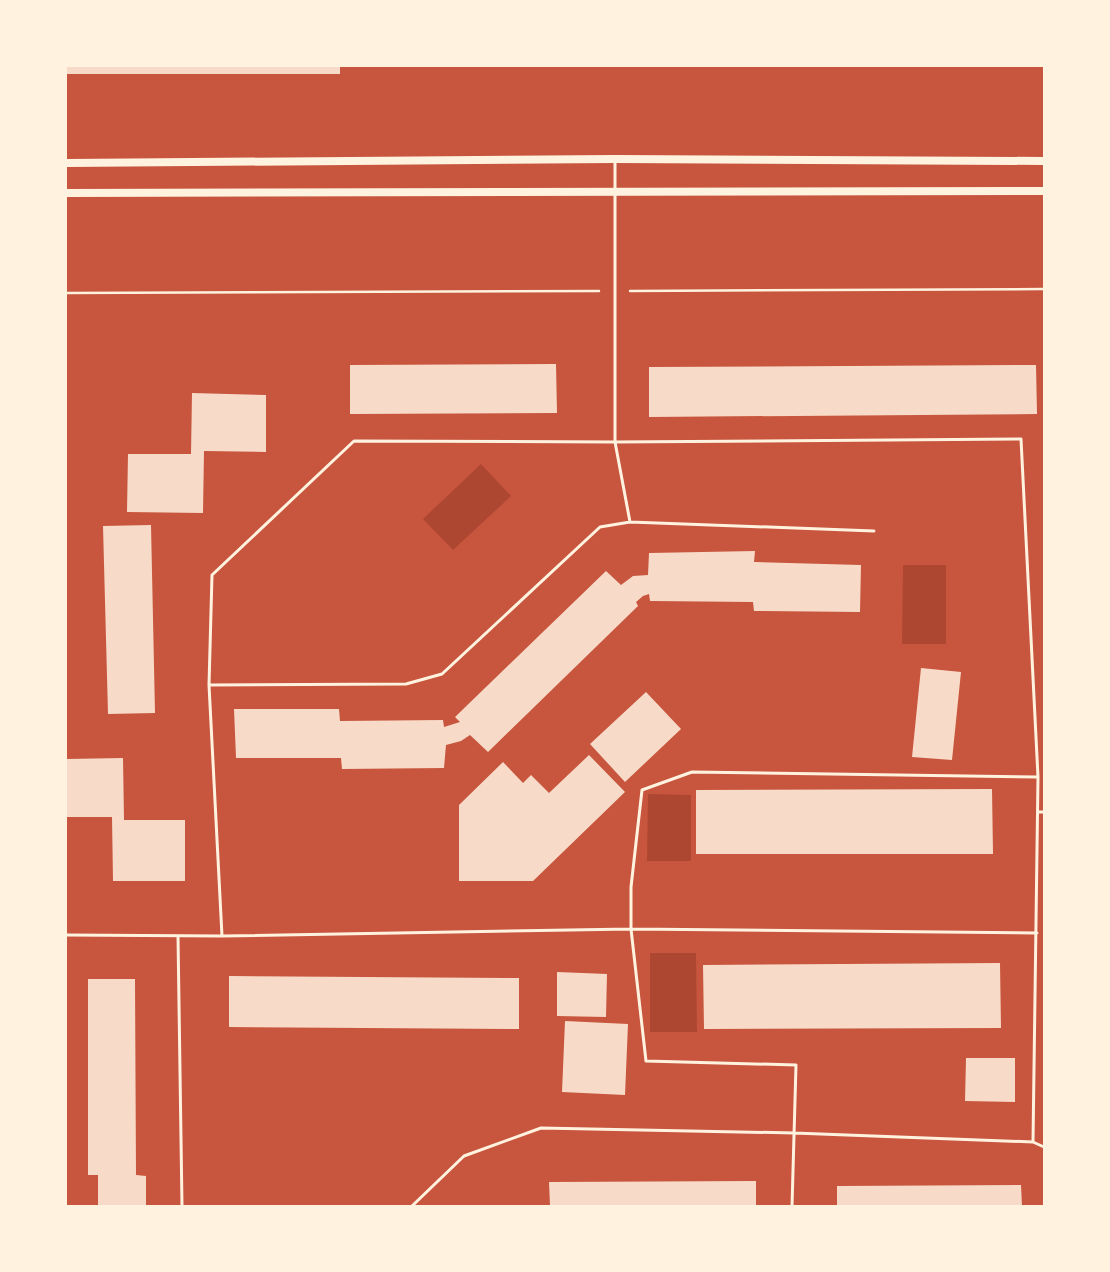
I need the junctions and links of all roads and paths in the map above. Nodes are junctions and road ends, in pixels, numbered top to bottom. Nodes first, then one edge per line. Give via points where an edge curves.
1 (615, 160) junction
2 (1044, 160) edge
3 (66, 163) edge
4 (1044, 191) edge
5 (66, 193) edge
6 (614, 193) junction
7 (1044, 289) edge
8 (614, 291) junction
9 (66, 293) edge
10 (614, 442) junction
11 (630, 522) junction
12 (874, 531) dead end
13 (209, 684) junction
14 (1038, 777) junction
15 (1038, 812) junction
16 (1044, 812) edge
17 (631, 929) junction
18 (1037, 933) junction
19 (66, 935) edge
20 (178, 936) junction
21 (222, 936) junction
22 (794, 1133) junction
23 (1033, 1142) junction
24 (1044, 1147) edge
25 (182, 1206) edge
26 (412, 1206) edge
27 (792, 1206) edge

1 - 2 main road
1 - 3 main road
1 - 6 lane
4 - 6 main road
5 - 6 main road
6 - 8 lane
7 - 8 path
8 - 9 path
8 - 10 lane
10 - 11 lane
10 - 13 lane via 354,441 212,575
10 - 14 lane via 1021,439
11 - 12 lane
11 - 13 lane via 600,527 442,674 406,684
13 - 21 lane
14 - 15 lane
14 - 17 lane via 692,772 642,790 631,887
15 - 16 lane
15 - 18 lane
17 - 18 lane
17 - 21 lane
17 - 22 lane via 646,1061 796,1065
18 - 23 lane
19 - 20 lane
20 - 21 lane
20 - 25 lane
22 - 23 lane
22 - 26 lane via 541,1128 464,1156
22 - 27 lane
23 - 24 lane

